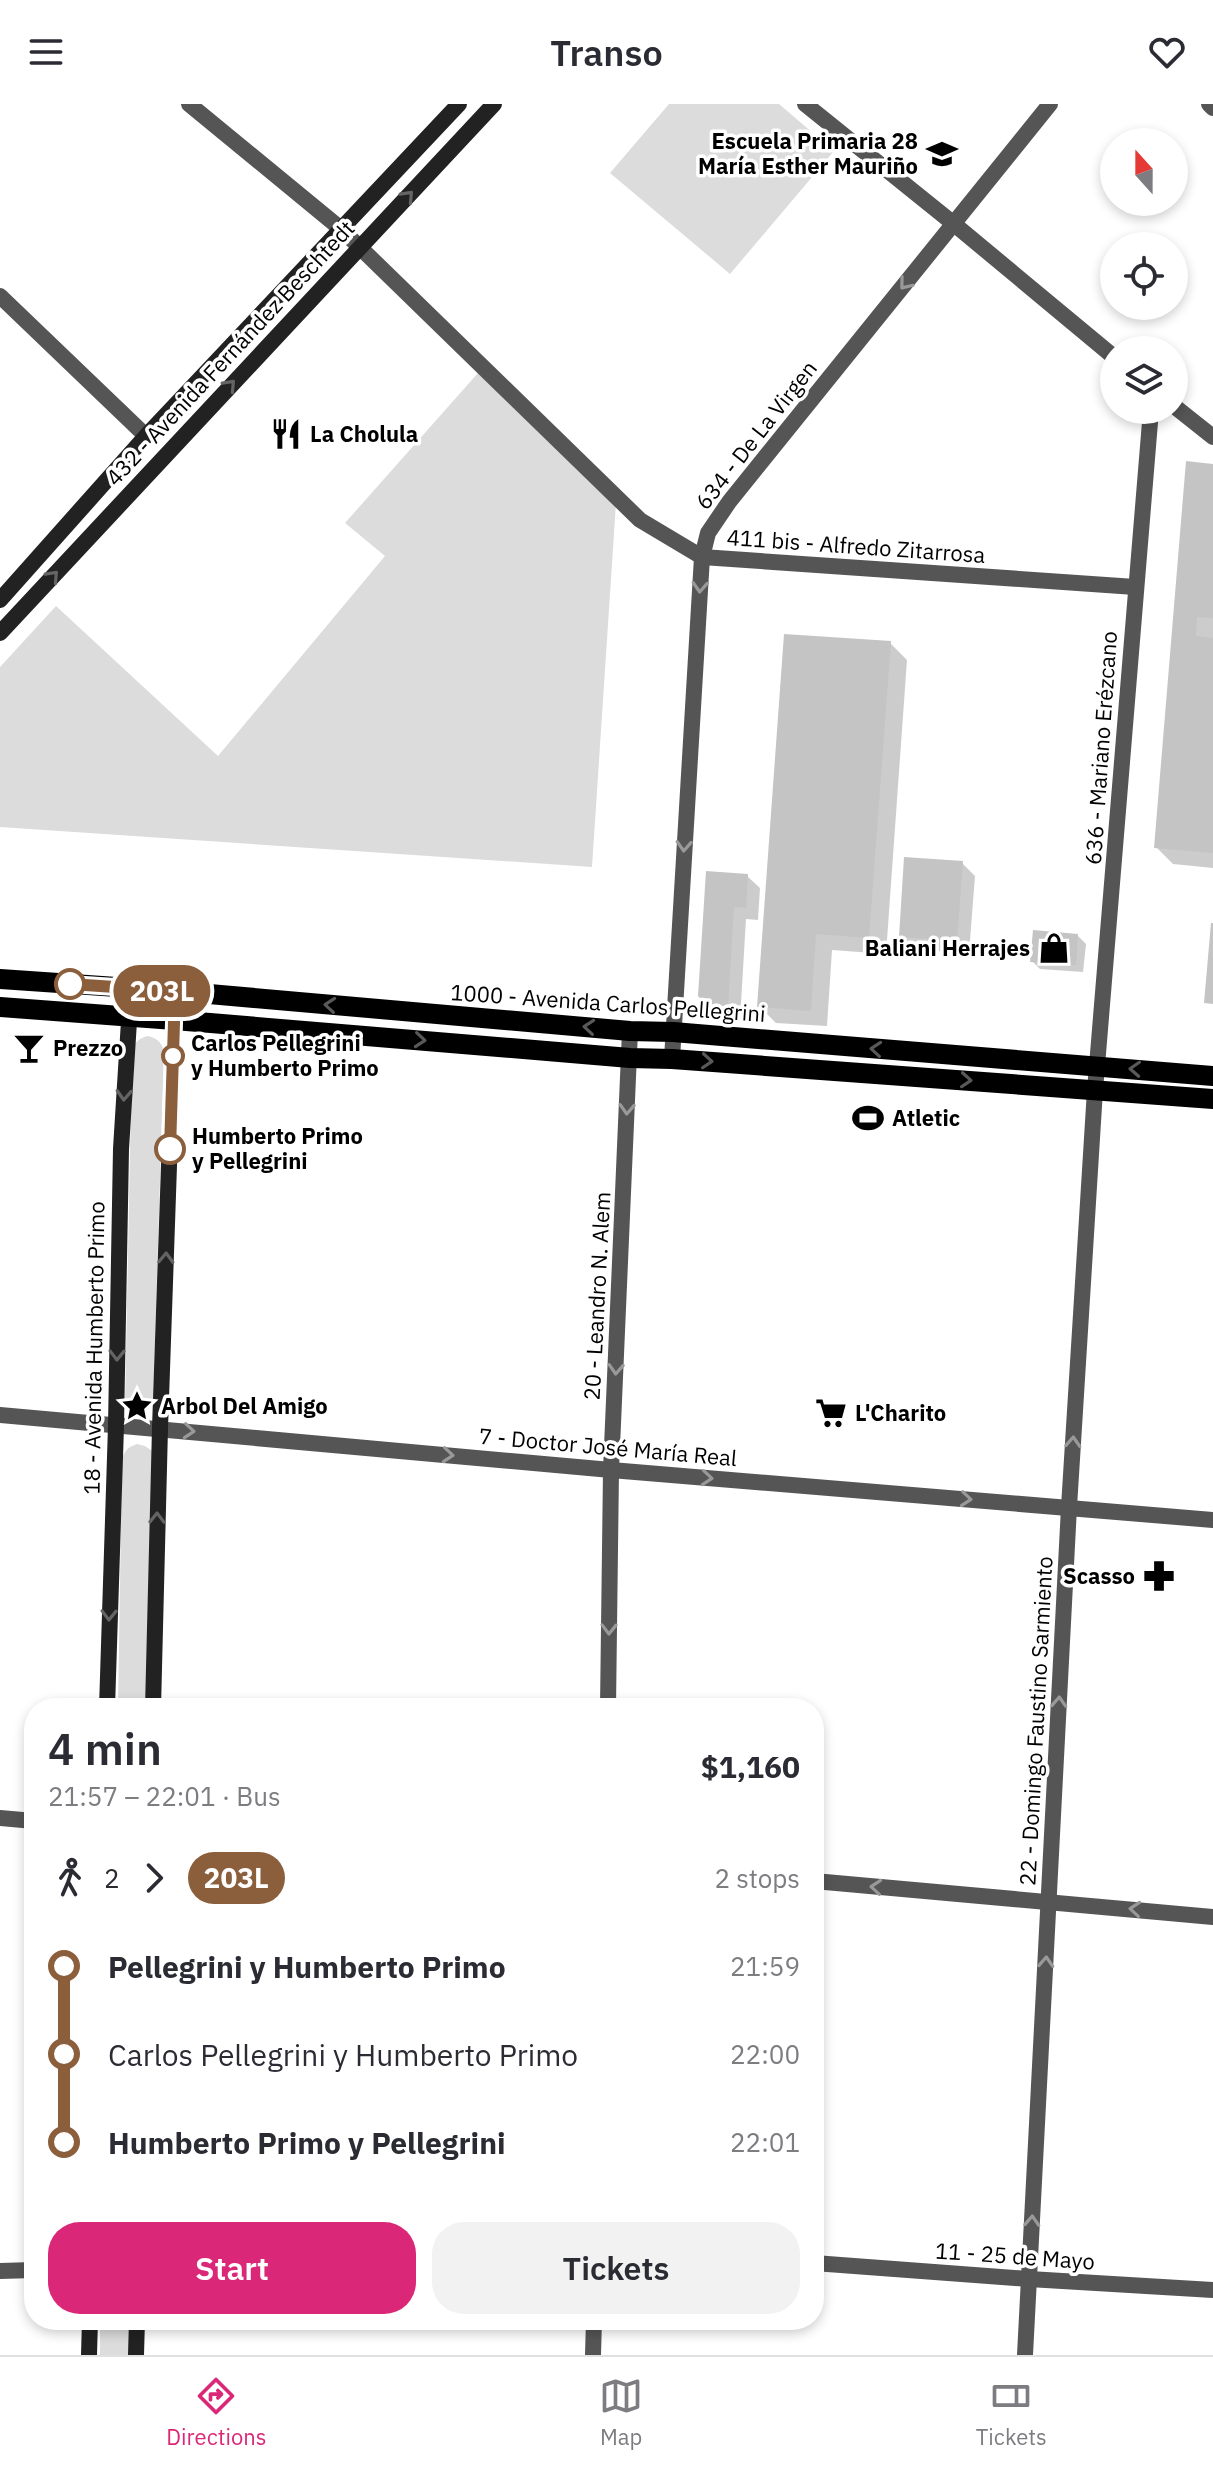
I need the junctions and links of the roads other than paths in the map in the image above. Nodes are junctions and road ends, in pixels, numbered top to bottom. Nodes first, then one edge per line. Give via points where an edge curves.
1 (189, 104) edge
2 (459, 104) edge
3 (494, 104) edge
4 (805, 104) edge
5 (1050, 104) edge
6 (954, 224) junction
7 (341, 229) junction
8 (359, 247) junction
9 (0, 296) edge
10 (1100, 345) edge
11 (1188, 417) edge
12 (1150, 424) edge
13 (146, 436) junction
14 (1213, 437) edge
15 (702, 557) junction
16 (1135, 587) junction
17 (0, 600) edge
18 (0, 633) edge
19 (0, 979) edge
20 (131, 989) junction
21 (175, 991) junction
22 (0, 1007) edge
23 (129, 1017) junction
24 (174, 1020) junction
25 (630, 1031) junction
26 (673, 1032) junction
27 (630, 1058) junction
28 (672, 1059) junction
29 (1098, 1067) junction
30 (1213, 1076) edge
31 (1095, 1090) junction
32 (1213, 1099) edge
33 (0, 1415) edge
34 (116, 1426) junction
35 (160, 1428) junction
36 (611, 1470) junction
37 (1069, 1507) junction
38 (1213, 1520) edge
39 (107, 1698) edge
40 (153, 1698) edge
41 (608, 1698) edge
42 (0, 1818) edge
43 (24, 1820) edge
44 (824, 1882) edge
45 (1049, 1902) junction
46 (1213, 1917) edge
47 (824, 2264) edge
48 (24, 2270) edge
49 (0, 2271) edge
50 (1029, 2279) junction
51 (1213, 2290) edge
52 (90, 2330) edge
53 (137, 2330) edge
54 (594, 2330) edge
55 (89, 2355) edge
56 (136, 2355) edge
57 (593, 2355) edge
58 (1025, 2355) edge

1 - 7 street, 411 bis - Alfredo Zitarrosa
2 - 7 main road, 432 - Avenida Fernández Beschtedt
8 -> 3 main road, 432 - Avenida Fernández Beschtedt
4 - 6 street
5 - 6 street, 634 - De La Virgen
6 - 10 street
6 -> 15 street, 634 - De La Virgen via 729,502 708,533
7 - 8 street, 411 bis - Alfredo Zitarrosa
7 - 13 main road, 432 - Avenida Fernández Beschtedt
8 - 15 street, 411 bis - Alfredo Zitarrosa via 640,520
18 -> 8 main road, 432 - Avenida Fernández Beschtedt
9 - 13 street
11 - 14 street
12 - 16 street, 636 - Mariano Erézcano
13 - 17 main road, 432 - Avenida Fernández Beschtedt
15 - 16 street, 411 bis - Alfredo Zitarrosa
15 -> 26 street, 634 - De La Virgen
16 - 29 street, 636 - Mariano Erézcano
19 - 20 main road, 1000 - Avenida Carlos Pellegrini
20 - 21 main road, 1000 - Avenida Carlos Pellegrini
20 - 23 main road, 18 - Avenida Humberto Primo
21 - 24 main road
25 -> 21 main road, 1000 - Avenida Carlos Pellegrini
22 - 23 main road
23 - 24 main road
23 -> 34 main road, 18 - Avenida Humberto Primo
24 -> 27 main road
35 -> 24 main road
25 - 26 main road, 1000 - Avenida Carlos Pellegrini
25 - 27 street, 20 - Leandro N. Alem
26 - 28 street, 634 - De La Virgen
29 -> 26 main road, 1000 - Avenida Carlos Pellegrini
27 - 28 main road
27 -> 36 street, 20 - Leandro N. Alem
28 -> 31 main road
30 -> 29 main road, 1000 - Avenida Carlos Pellegrini
29 - 31 street, 636 - Mariano Erézcano
31 - 32 main road
37 -> 31 street, 22 - Domingo Faustino Sarmiento
33 - 34 street, 7 - Doctor José María Real
34 - 35 street, 7 - Doctor José María Real
34 -> 39 main road, 18 - Avenida Humberto Primo
35 -> 36 street, 7 - Doctor José María Real
40 -> 35 main road
36 -> 37 street, 7 - Doctor José María Real
36 -> 41 street, 20 - Leandro N. Alem
37 - 38 street, 7 - Doctor José María Real
45 -> 37 street, 22 - Domingo Faustino Sarmiento
42 - 43 street
45 -> 44 street
46 -> 45 street
50 -> 45 street, 22 - Domingo Faustino Sarmiento
47 - 50 street, 11 - 25 de Mayo
48 - 49 street
50 - 51 street, 11 - 25 de Mayo
50 - 58 street, 22 - Domingo Faustino Sarmiento
52 - 55 main road
53 - 56 main road
54 - 57 street

